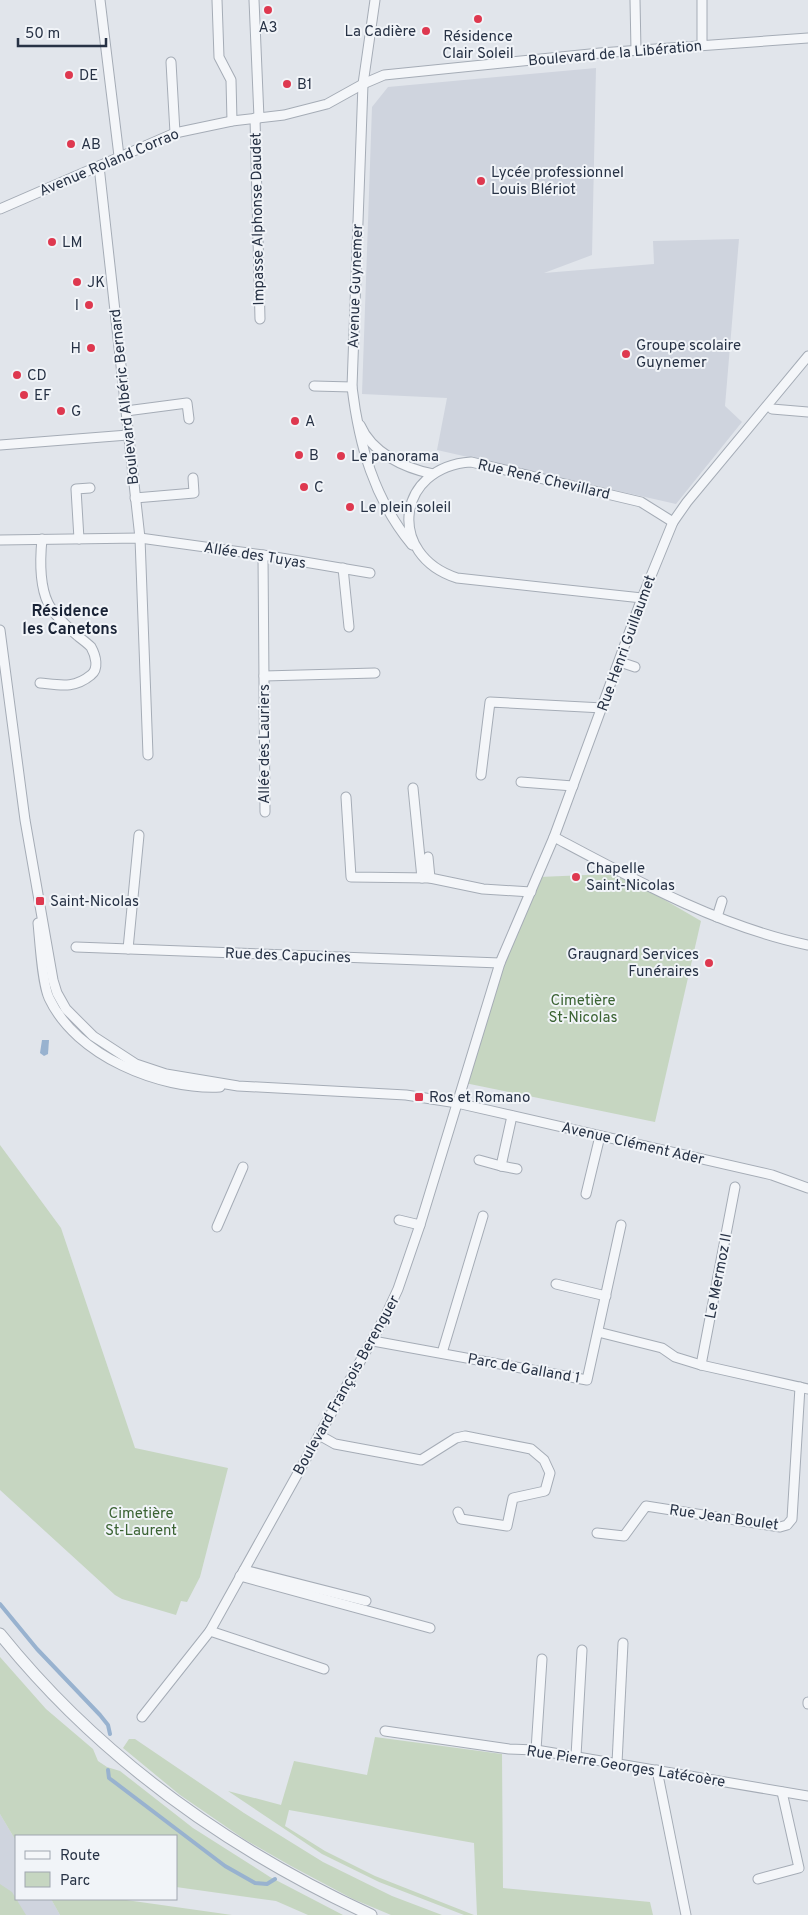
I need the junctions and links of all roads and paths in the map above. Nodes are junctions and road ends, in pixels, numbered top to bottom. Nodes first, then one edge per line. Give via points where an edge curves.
1 (100, 0) edge
2 (217, 0) edge
3 (254, 0) edge
4 (374, 0) edge
5 (635, 0) edge
6 (702, 0) edge
7 (808, 38) edge
8 (702, 45) junction
9 (636, 50) junction
10 (171, 62) dead end
11 (364, 84) junction
12 (257, 118) junction
13 (232, 121) junction
14 (175, 132) junction
15 (119, 156) junction
16 (99, 166) junction
17 (0, 209) edge
18 (260, 319) dead end
19 (808, 356) edge
20 (314, 386) dead end
21 (352, 387) junction
22 (772, 409) dead end
23 (126, 411) junction
24 (808, 412) edge
25 (355, 413) junction
26 (189, 419) dead end
27 (128, 435) junction
28 (0, 445) edge
29 (433, 474) junction
30 (193, 478) dead end
31 (90, 488) dead end
32 (135, 498) junction
33 (673, 522) junction
34 (140, 538) junction
35 (42, 539) junction
36 (79, 539) junction
37 (0, 540) edge
38 (263, 555) junction
39 (420, 555) junction
40 (343, 568) junction
41 (370, 573) dead end
42 (642, 598) junction
43 (348, 627) dead end
44 (0, 630) edge
45 (620, 662) junction
46 (635, 667) dead end
47 (375, 673) dead end
48 (264, 676) junction
49 (40, 684) dead end
50 (603, 708) junction
51 (148, 755) dead end
52 (482, 775) dead end
53 (521, 782) dead end
54 (573, 786) junction
55 (413, 788) dead end
56 (346, 797) dead end
57 (265, 812) dead end
58 (140, 835) dead end
59 (554, 837) junction
60 (428, 858) dead end
61 (426, 878) junction
62 (530, 892) junction
63 (722, 901) dead end
64 (717, 916) junction
65 (808, 946) edge
66 (76, 947) dead end
67 (128, 949) junction
68 (500, 963) junction
69 (457, 1103) junction
70 (512, 1116) junction
71 (600, 1136) junction
72 (479, 1160) dead end
73 (501, 1166) junction
74 (243, 1167) dead end
75 (517, 1169) dead end
76 (735, 1187) dead end
77 (808, 1188) edge
78 (586, 1194) dead end
79 (483, 1216) dead end
80 (400, 1220) dead end
81 (420, 1225) junction
82 (621, 1225) dead end
83 (217, 1227) dead end
84 (556, 1284) dead end
85 (606, 1296) junction
86 (598, 1332) junction
87 (373, 1341) junction
88 (442, 1353) junction
89 (702, 1365) junction
90 (804, 1388) edge
91 (319, 1435) junction
92 (458, 1512) dead end
93 (597, 1533) dead end
94 (242, 1573) junction
95 (366, 1601) dead end
96 (430, 1628) dead end
97 (210, 1631) junction
98 (0, 1634) edge
99 (623, 1643) dead end
100 (582, 1650) dead end
101 (542, 1660) dead end
102 (324, 1669) dead end
103 (142, 1717) dead end
104 (385, 1731) dead end
105 (536, 1750) junction
106 (576, 1756) junction
107 (617, 1763) junction
108 (657, 1770) junction
109 (782, 1792) junction
110 (808, 1796) edge
111 (758, 1879) dead end
112 (371, 1915) edge
113 (686, 1915) edge

1 - 15 street
2 - 13 street via 218,57 230,80
3 - 12 street, Impasse Alphonse Daudet
4 - 11 street, Avenue Guynemer
5 - 9 street
6 - 8 street
7 - 8 street, Boulevard de la Libération
8 - 9 street, Boulevard de la Libération
9 - 11 street, Boulevard de la Libération via 384,75
10 - 14 street
11 - 12 street, Avenue Roland Corrao via 327,104
11 - 21 street, Avenue Guynemer
12 - 13 street, Avenue Roland Corrao
12 - 18 street, Impasse Alphonse Daudet
13 - 14 street, Avenue Roland Corrao
14 - 15 street, Avenue Roland Corrao
15 - 16 street, Avenue Roland Corrao
16 - 17 street, Avenue Roland Corrao
16 - 23 street, Boulevard Albéric Bernard
19 - 33 street, Rue Henri Guillaumet
20 - 21 street
21 - 25 street, Avenue Guynemer
22 - 24 street
23 - 26 street via 187,403
23 - 27 street, Boulevard Albéric Bernard
25 - 29 street via 363,432 373,444 400,463
25 - 39 street, Avenue Guynemer via 369,470 384,504
27 - 28 street
27 - 32 street, Boulevard Albéric Bernard
29 - 33 street, Rue René Chevillard via 456,463 484,464 641,502
29 - 39 street, Rue René Chevillard via 420,486 409,513 413,542
30 - 32 street via 194,493
31 - 36 street via 76,489
32 - 34 street, Boulevard Albéric Bernard
33 - 42 street, Rue Henri Guillaumet
34 - 36 street
34 - 38 street, Allée des Tuyas
34 - 51 street, Boulevard Albéric Bernard
35 - 36 street
35 - 37 street
35 - 49 street via 40,557 44,593 57,616 91,648 96,670 72,686
38 - 40 street, Allée des Tuyas
38 - 48 street, Allée des Lauriers
39 - 42 street, Rue René Chevillard via 431,566 457,578
40 - 41 street, Allée des Tuyas
40 - 43 street
42 - 45 street, Rue Henri Guillaumet
44 - 69 street, Avenue Clément Ader via 25,820 57,993 79,1024 136,1064 166,1074 238,1086 406,1095
45 - 46 street
45 - 50 street, Rue Henri Guillaumet
47 - 48 street, Allée des Lauriers
48 - 57 street, Allée des Lauriers
50 - 52 street via 490,702
50 - 54 street, Rue Henri Guillaumet
53 - 54 street
54 - 59 street, Rue Henri Guillaumet
55 - 61 street
56 - 61 street via 351,877
58 - 67 street
59 - 62 street, Rue Henri Guillaumet
59 - 64 street via 616,870
60 - 61 street
61 - 62 street via 483,889
62 - 68 street, Rue Henri Guillaumet
63 - 64 street
64 - 65 street via 775,938
66 - 67 street, Rue des Capucines
67 - 68 street, Rue des Capucines
68 - 69 street, Boulevard François Berenguer
69 - 70 street, Avenue Clément Ader
69 - 81 street, Boulevard François Berenguer
70 - 71 street, Avenue Clément Ader
70 - 73 street
71 - 77 street, Avenue Clément Ader via 772,1175
71 - 78 street
72 - 73 street
73 - 75 street
74 - 83 street
76 - 89 street, Le Mermoz II
79 - 88 street
80 - 81 street
81 - 87 street, Boulevard François Berenguer via 398,1290
82 - 85 street
84 - 85 street
85 - 86 street
86 - 88 street, Parc de Galland 1 via 587,1380
86 - 89 street via 662,1348 674,1358
87 - 88 street, Parc de Galland 1
87 - 91 street, Boulevard François Berenguer
89 - 90 street
90 - 93 street, Rue Jean Boulet via 792,1519 787,1526 646,1506 624,1536
91 - 92 street via 335,1444 421,1460 456,1438 465,1436 531,1449 544,1460 550,1473 545,1491 513,1498 507,1526 461,1519
91 - 94 street, Boulevard François Berenguer
94 - 95 street
94 - 96 street
94 - 97 street, Boulevard François Berenguer
97 - 102 street
97 - 103 street, Boulevard François Berenguer
98 - 112 street via 56,1697 133,1768 186,1809 294,1878
99 - 107 street
100 - 106 street
101 - 105 street
104 - 105 street, Rue Pierre Georges Latécoère
105 - 106 street, Rue Pierre Georges Latécoère
106 - 107 street, Rue Pierre Georges Latécoère
107 - 108 street, Rue Pierre Georges Latécoère
108 - 109 street, Rue Pierre Georges Latécoère
108 - 113 street
109 - 110 street, Rue Pierre Georges Latécoère
109 - 111 street via 799,1868

